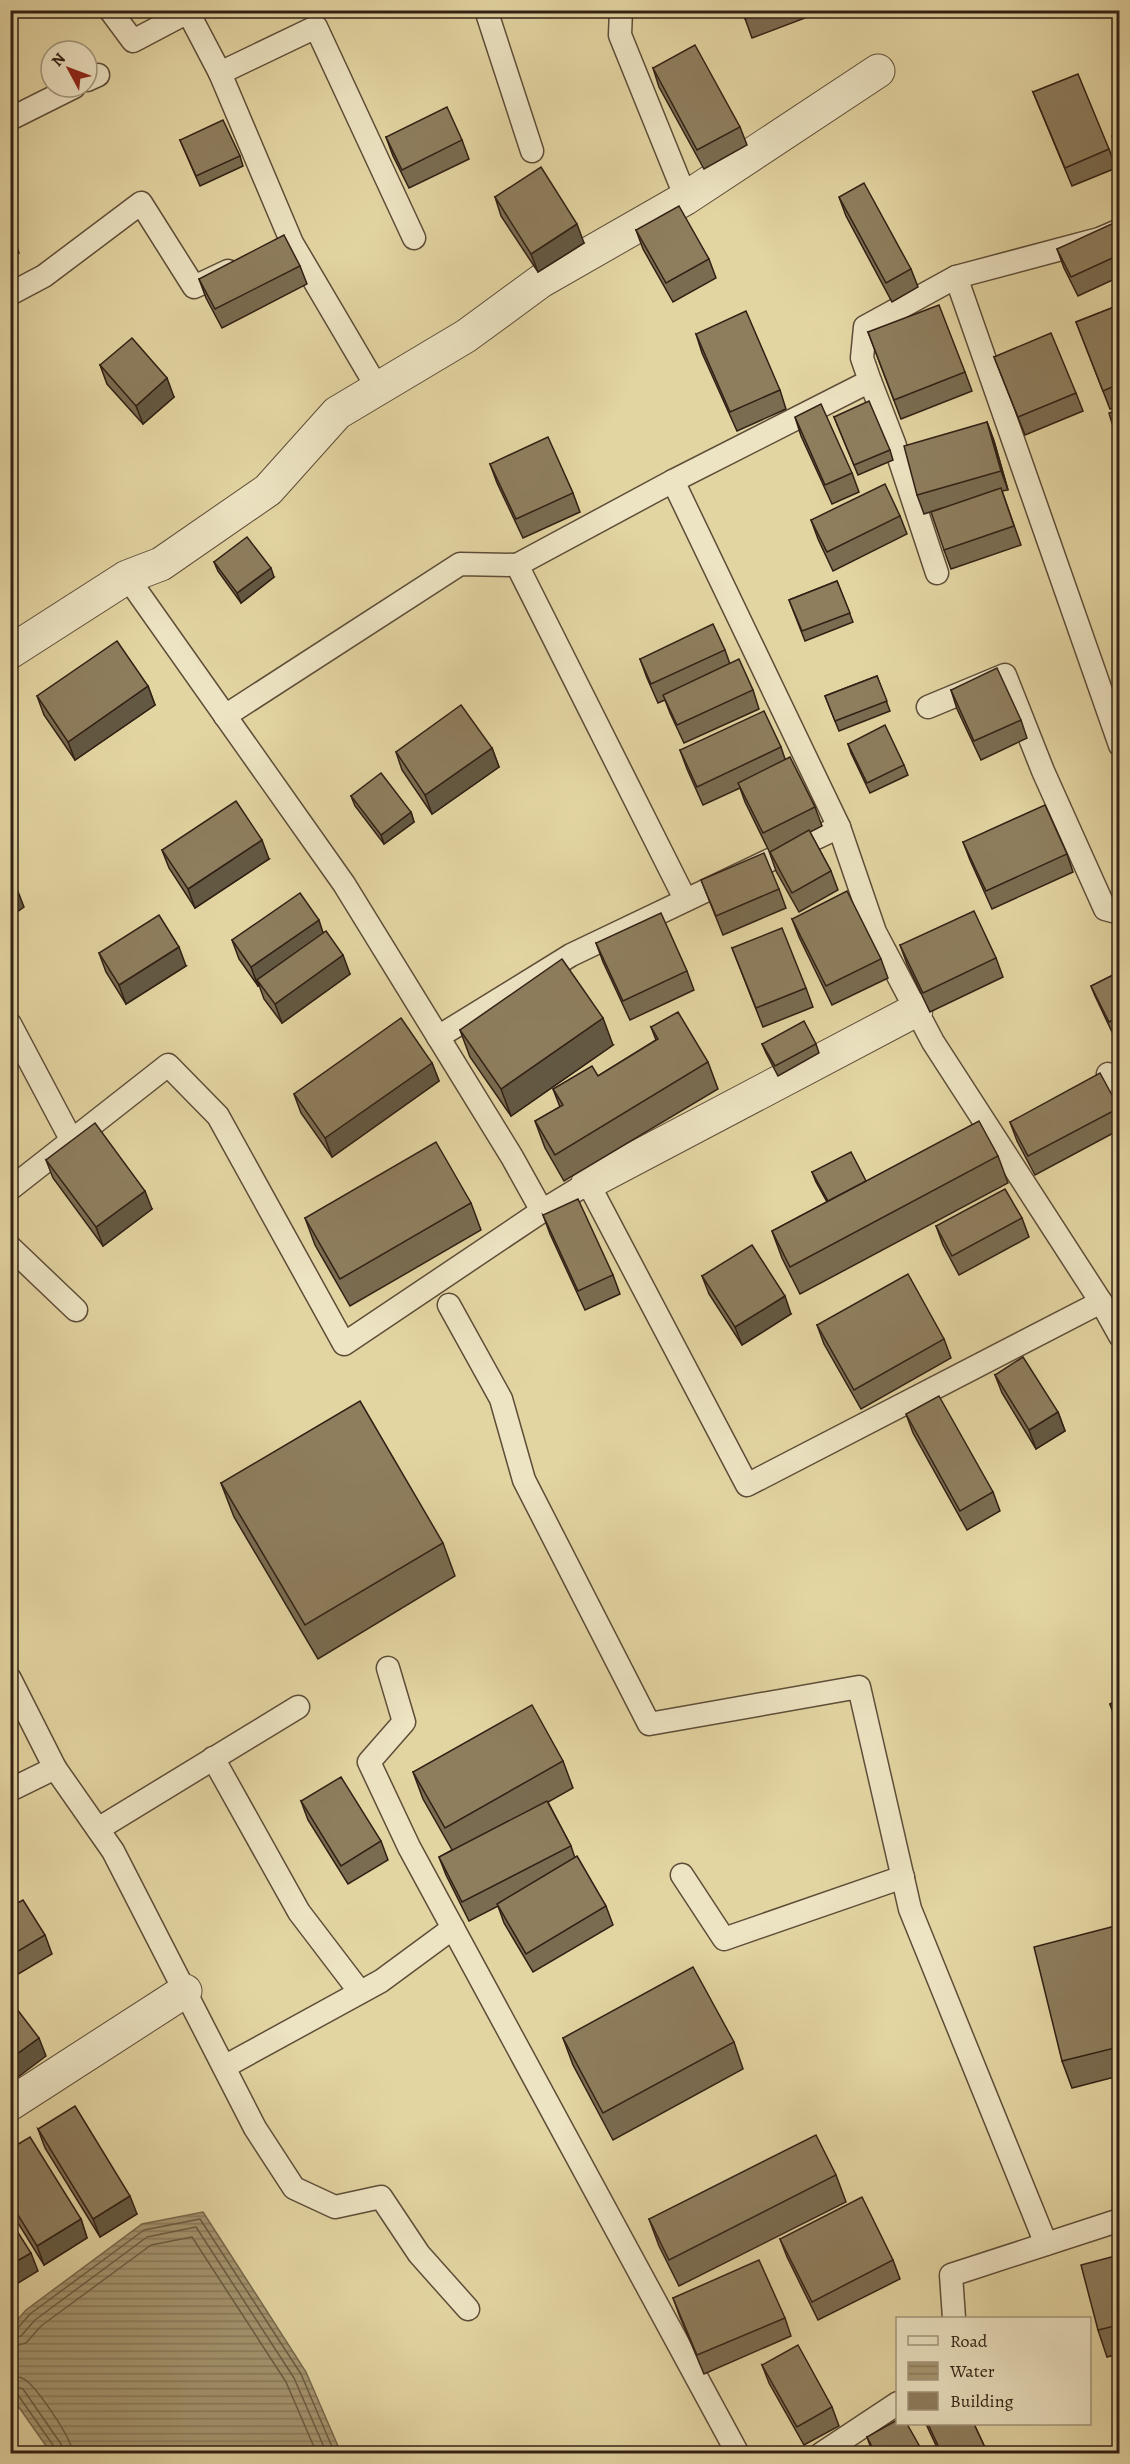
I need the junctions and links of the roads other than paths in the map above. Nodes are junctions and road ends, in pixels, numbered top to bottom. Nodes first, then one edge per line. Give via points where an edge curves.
1 (110, 10) edge
2 (486, 10) edge
3 (621, 10) edge
4 (878, 71) dead end
5 (219, 74) junction
6 (50, 99) edge
7 (10, 119) edge
8 (532, 152) dead end
9 (686, 198) junction
10 (1119, 230) edge
11 (414, 238) dead end
12 (292, 243) junction
13 (270, 253) edge
14 (248, 262) edge
15 (956, 277) junction
16 (10, 294) edge
17 (870, 381) junction
18 (378, 389) junction
19 (673, 481) junction
20 (517, 565) junction
21 (937, 573) dead end
22 (128, 577) junction
23 (10, 652) edge
24 (928, 707) dead end
25 (225, 716) junction
26 (1119, 745) edge
27 (839, 828) junction
28 (685, 899) junction
29 (1119, 913) edge
30 (916, 1010) junction
31 (10, 1024) edge
32 (438, 1036) junction
33 (1108, 1074) dead end
34 (1119, 1095) edge
35 (72, 1141) junction
36 (588, 1183) junction
37 (10, 1189) edge
38 (542, 1211) junction
39 (10, 1247) edge
40 (1101, 1302) junction
41 (449, 1305) dead end
42 (76, 1310) dead end
43 (1119, 1336) edge
44 (388, 1668) dead end
45 (10, 1679) edge
46 (298, 1707) dead end
47 (213, 1758) junction
48 (55, 1767) junction
49 (10, 1790) edge
50 (98, 1829) junction
51 (682, 1875) dead end
52 (903, 1877) junction
53 (453, 1928) junction
54 (185, 1991) junction
55 (360, 1992) junction
56 (224, 2067) junction
57 (10, 2104) edge
58 (1119, 2220) edge
59 (1046, 2244) junction
60 (468, 2309) dead end
61 (954, 2317) edge
62 (896, 2404) edge
63 (738, 2454) edge
64 (820, 2454) edge

1 - 5 lane via 133,41 188,12
2 - 8 lane
3 - 9 lane via 620,35
4 - 9 street
5 - 11 lane via 316,27
5 - 12 lane
6 - 7 lane
9 - 18 street via 540,281 466,336
10 - 15 lane via 1099,239
12 - 13 lane
12 - 18 lane
14 - 16 lane via 194,287 141,203 44,276
15 - 17 lane via 865,327 862,358
15 - 26 lane
17 - 19 lane
17 - 21 lane
18 - 22 street via 337,413 268,490 161,564
19 - 20 lane
19 - 27 lane
20 - 25 lane via 460,564
20 - 28 lane
22 - 23 street
22 - 25 lane
24 - 29 lane via 1005,675 1105,909
25 - 32 lane via 344,884
27 - 28 lane
27 - 30 lane via 875,932
28 - 32 lane via 571,955
30 - 36 street
30 - 40 lane
31 - 35 lane
32 - 38 lane
33 - 34 lane
35 - 37 lane
35 - 38 lane via 168,1065 218,1116 344,1344
36 - 38 lane
36 - 40 lane via 747,1485
39 - 42 lane
40 - 43 lane
41 - 52 lane via 501,1399 524,1480 649,1724 859,1687
44 - 53 lane via 404,1722 369,1762
45 - 48 lane
46 - 47 lane
47 - 50 lane
47 - 55 lane via 299,1912
48 - 49 lane
48 - 50 lane
50 - 54 lane
51 - 52 lane via 724,1939
52 - 59 lane via 910,1909
53 - 55 lane
53 - 63 lane
54 - 56 lane
54 - 57 street
55 - 56 lane
56 - 60 lane via 255,2128 294,2188 335,2208 381,2197 419,2254
58 - 59 lane
59 - 61 lane via 951,2275
62 - 64 lane

